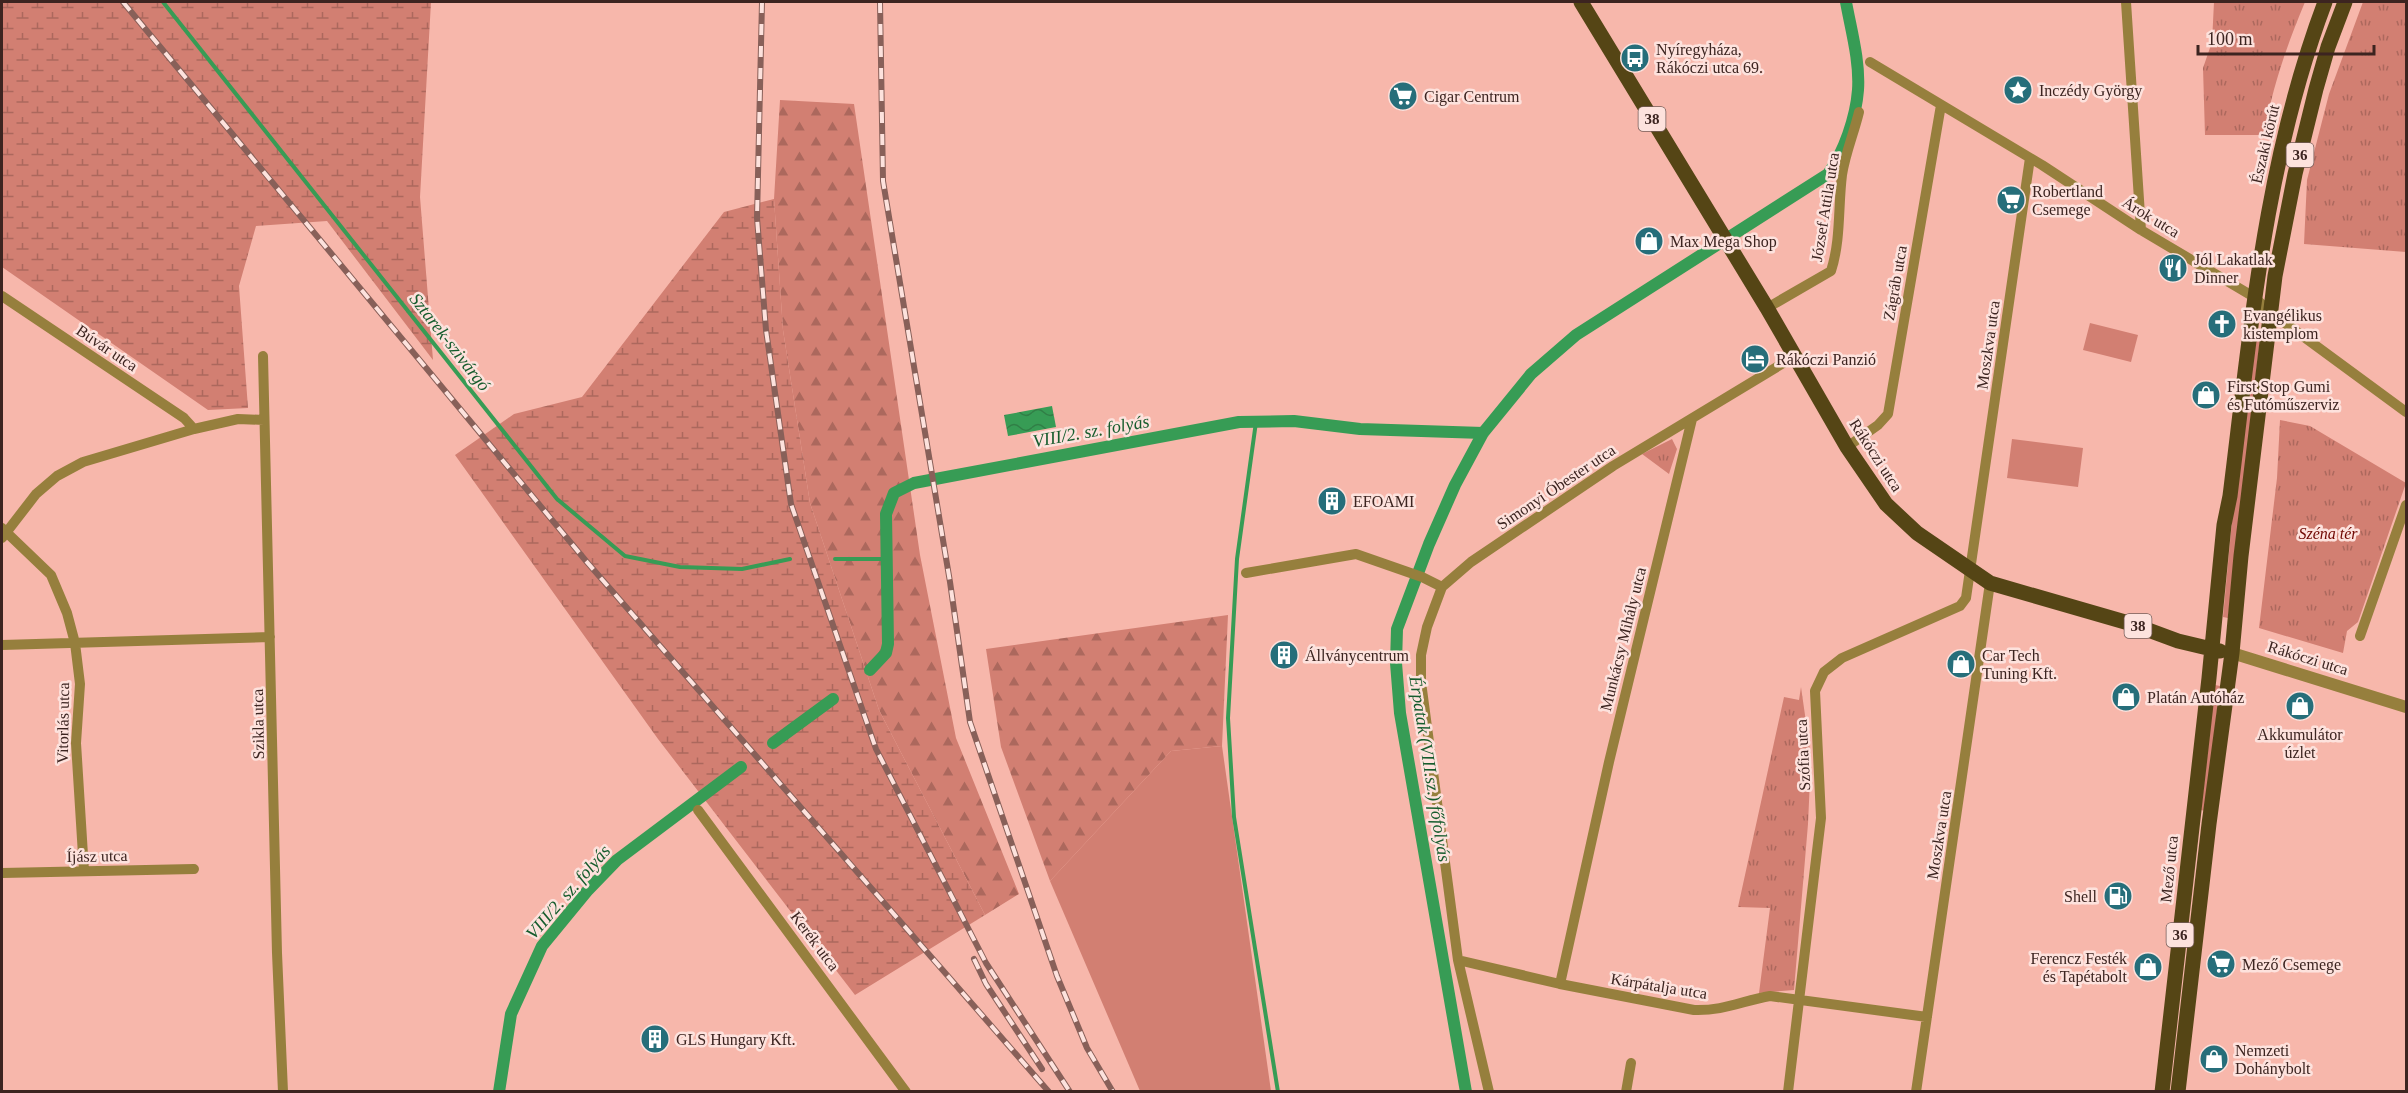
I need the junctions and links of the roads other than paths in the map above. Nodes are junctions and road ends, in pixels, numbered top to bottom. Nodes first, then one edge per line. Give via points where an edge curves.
1 (1581, 2) edge
2 (2126, 2) edge
3 (2325, 2) edge
4 (2345, 2) edge
5 (1870, 62) dead end
6 (1941, 105) junction
7 (1859, 112) dead end
8 (2030, 158) junction
9 (2141, 230) junction
10 (2, 296) edge
11 (2254, 297) junction
12 (1767, 308) junction
13 (2270, 312) junction
14 (263, 356) dead end
15 (1795, 356) junction
16 (2406, 412) edge
17 (1692, 419) junction
18 (264, 420) junction
19 (194, 429) junction
20 (1848, 447) junction
21 (2406, 505) edge
22 (3, 533) edge
23 (1971, 572) junction
24 (1246, 573) dead end
25 (1990, 583) junction
26 (1442, 586) junction
27 (1966, 598) junction
28 (1986, 607) junction
29 (2360, 636) dead end
30 (270, 637) junction
31 (75, 643) junction
32 (2, 645) edge
33 (2211, 650) junction
34 (2232, 653) junction
35 (2406, 707) edge
36 (698, 810) dead end
37 (194, 869) dead end
38 (84, 871) junction
39 (2, 873) edge
40 (1458, 960) junction
41 (1560, 984) junction
42 (1800, 998) junction
43 (1927, 1017) junction
44 (1631, 1063) dead end
45 (283, 1092) edge
46 (906, 1092) edge
47 (1490, 1092) edge
48 (1626, 1092) edge
49 (1788, 1092) edge
50 (1917, 1092) edge
51 (2162, 1092) edge
52 (2178, 1092) edge

1 - 12 main road, Rákóczi utca / 38
2 - 9 street
3 - 11 main road, Északi körút / 36 via 2286,122
4 - 13 main road, 36 via 2316,89 2278,257
5 - 6 street, Árok utca
6 - 8 street, Árok utca
6 - 20 street, Zágráb utca via 1888,414
7 - 12 street, József Attila utca via 1842,173 1831,271
8 - 9 street, Árok utca
8 - 23 street, Moszkva utca
9 - 11 street, Árok utca
10 - 19 street, Búvár utca via 184,418
11 - 13 street, Árok utca
11 - 33 main road, 36
12 - 15 main road, Rákóczi utca / 38
13 - 16 street, Árok utca
13 - 34 main road, 36
14 - 18 street, Szikla utca
15 - 17 street
15 - 20 main road, Rákóczi utca / 38
17 - 26 street, Simonyi Óbester utca via 1603,473
17 - 41 street, Munkácsy Mihály utca
18 - 19 street via 238,419
18 - 30 street, Szikla utca
19 - 22 street via 83,462 57,476
20 - 23 main road, Rákóczi utca / 38 via 1886,504 1917,533
21 - 29 street
22 - 31 street, Vitorlás utca via 51,575
23 - 25 main road, Rákóczi utca / 38
23 - 27 street
24 - 26 street via 1356,554
25 - 28 street, Moszkva utca
25 - 33 main road, Rákóczi utca / 38
26 - 40 street via 1420,655 1421,682
27 - 28 street
27 - 42 street, Szófia utca via 1960,606 1842,658 1824,672 1815,691 1821,818
28 - 43 street, Moszkva utca
30 - 31 street
30 - 45 street, Szikla utca
31 - 32 street
31 - 38 street, Vitorlás utca via 80,684 76,743
33 - 34 main road, Rákóczi utca / 38
33 - 51 main road, Mező utca / 36
34 - 35 street, Rákóczi utca
34 - 52 main road, Mező utca / 36
36 - 46 street, Kerék utca
37 - 38 street, Íjász utca
38 - 39 street, Íjász utca
40 - 41 street, Kárpátalja utca
40 - 47 street
41 - 42 street, Kárpátalja utca via 1694,1010 1715,1010 1770,996
42 - 43 street, Kárpátalja utca
42 - 49 street, Szófia utca
43 - 50 street, Moszkva utca
44 - 48 street

